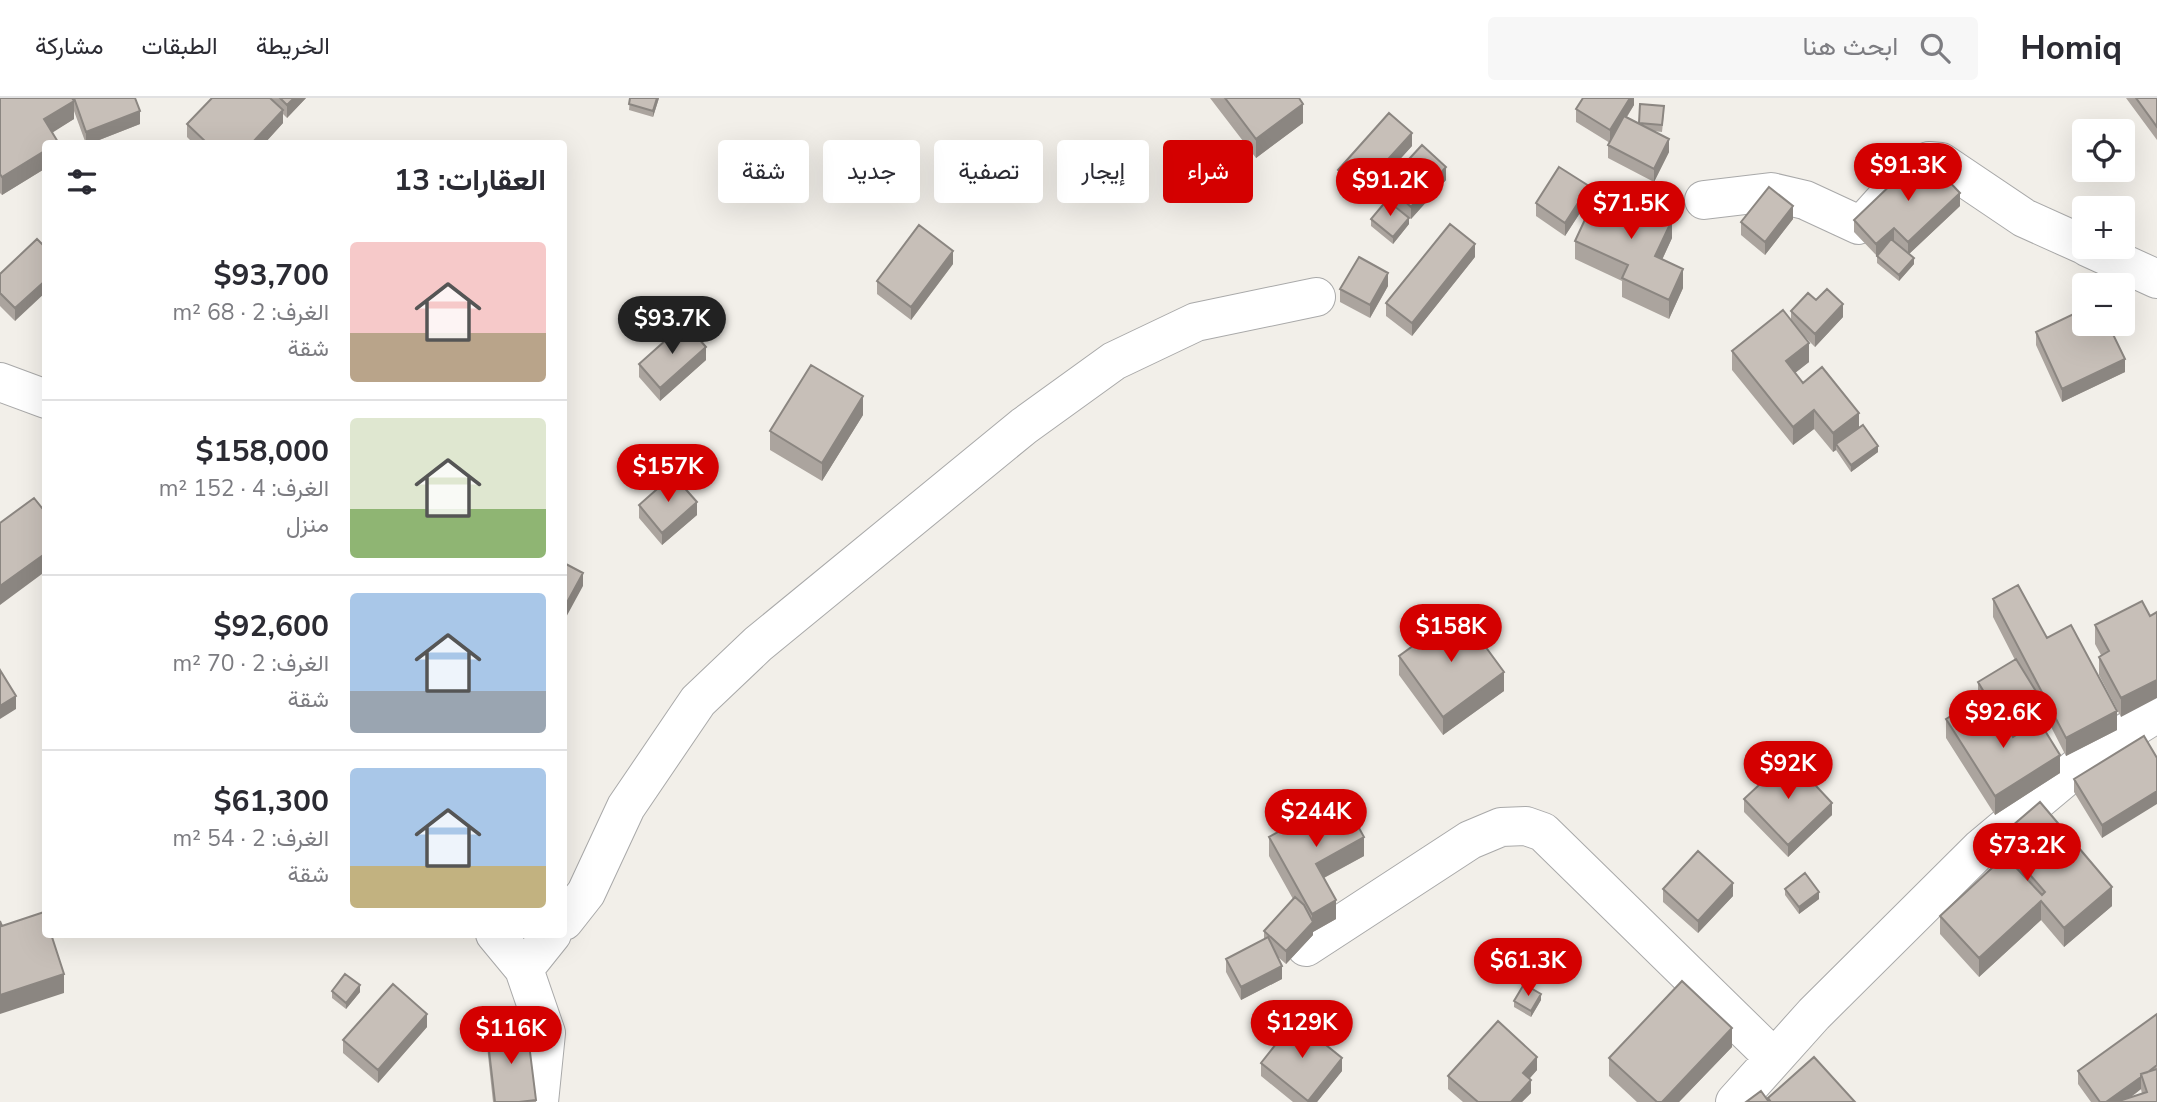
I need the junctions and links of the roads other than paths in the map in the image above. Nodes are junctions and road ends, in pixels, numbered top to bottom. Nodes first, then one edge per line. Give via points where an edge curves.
1 (1704, 200) dead end
2 (2072, 240) edge
3 (2114, 259) edge
4 (2157, 279) edge
5 (1316, 297) dead end
6 (0, 382) edge
7 (42, 398) edge
8 (2157, 713) edge
9 (567, 917) edge
10 (498, 938) edge
11 (549, 938) edge
12 (1306, 947) edge
13 (524, 969) junction
14 (1774, 1058) junction
15 (539, 1102) edge
16 (1735, 1102) edge

1 - 2 street via 1771,192 1805,200 1859,225 1915,166 1941,162 2024,218
3 - 4 street
5 - 9 street via 1196,322 1114,361 1024,426 758,643 698,701 626,807 586,893
6 - 7 street
8 - 14 street via 2098,750 1981,848
10 - 13 street
11 - 13 street
12 - 14 street via 1470,840 1501,827 1525,826 1543,832
13 - 15 street via 546,1033
14 - 16 street

